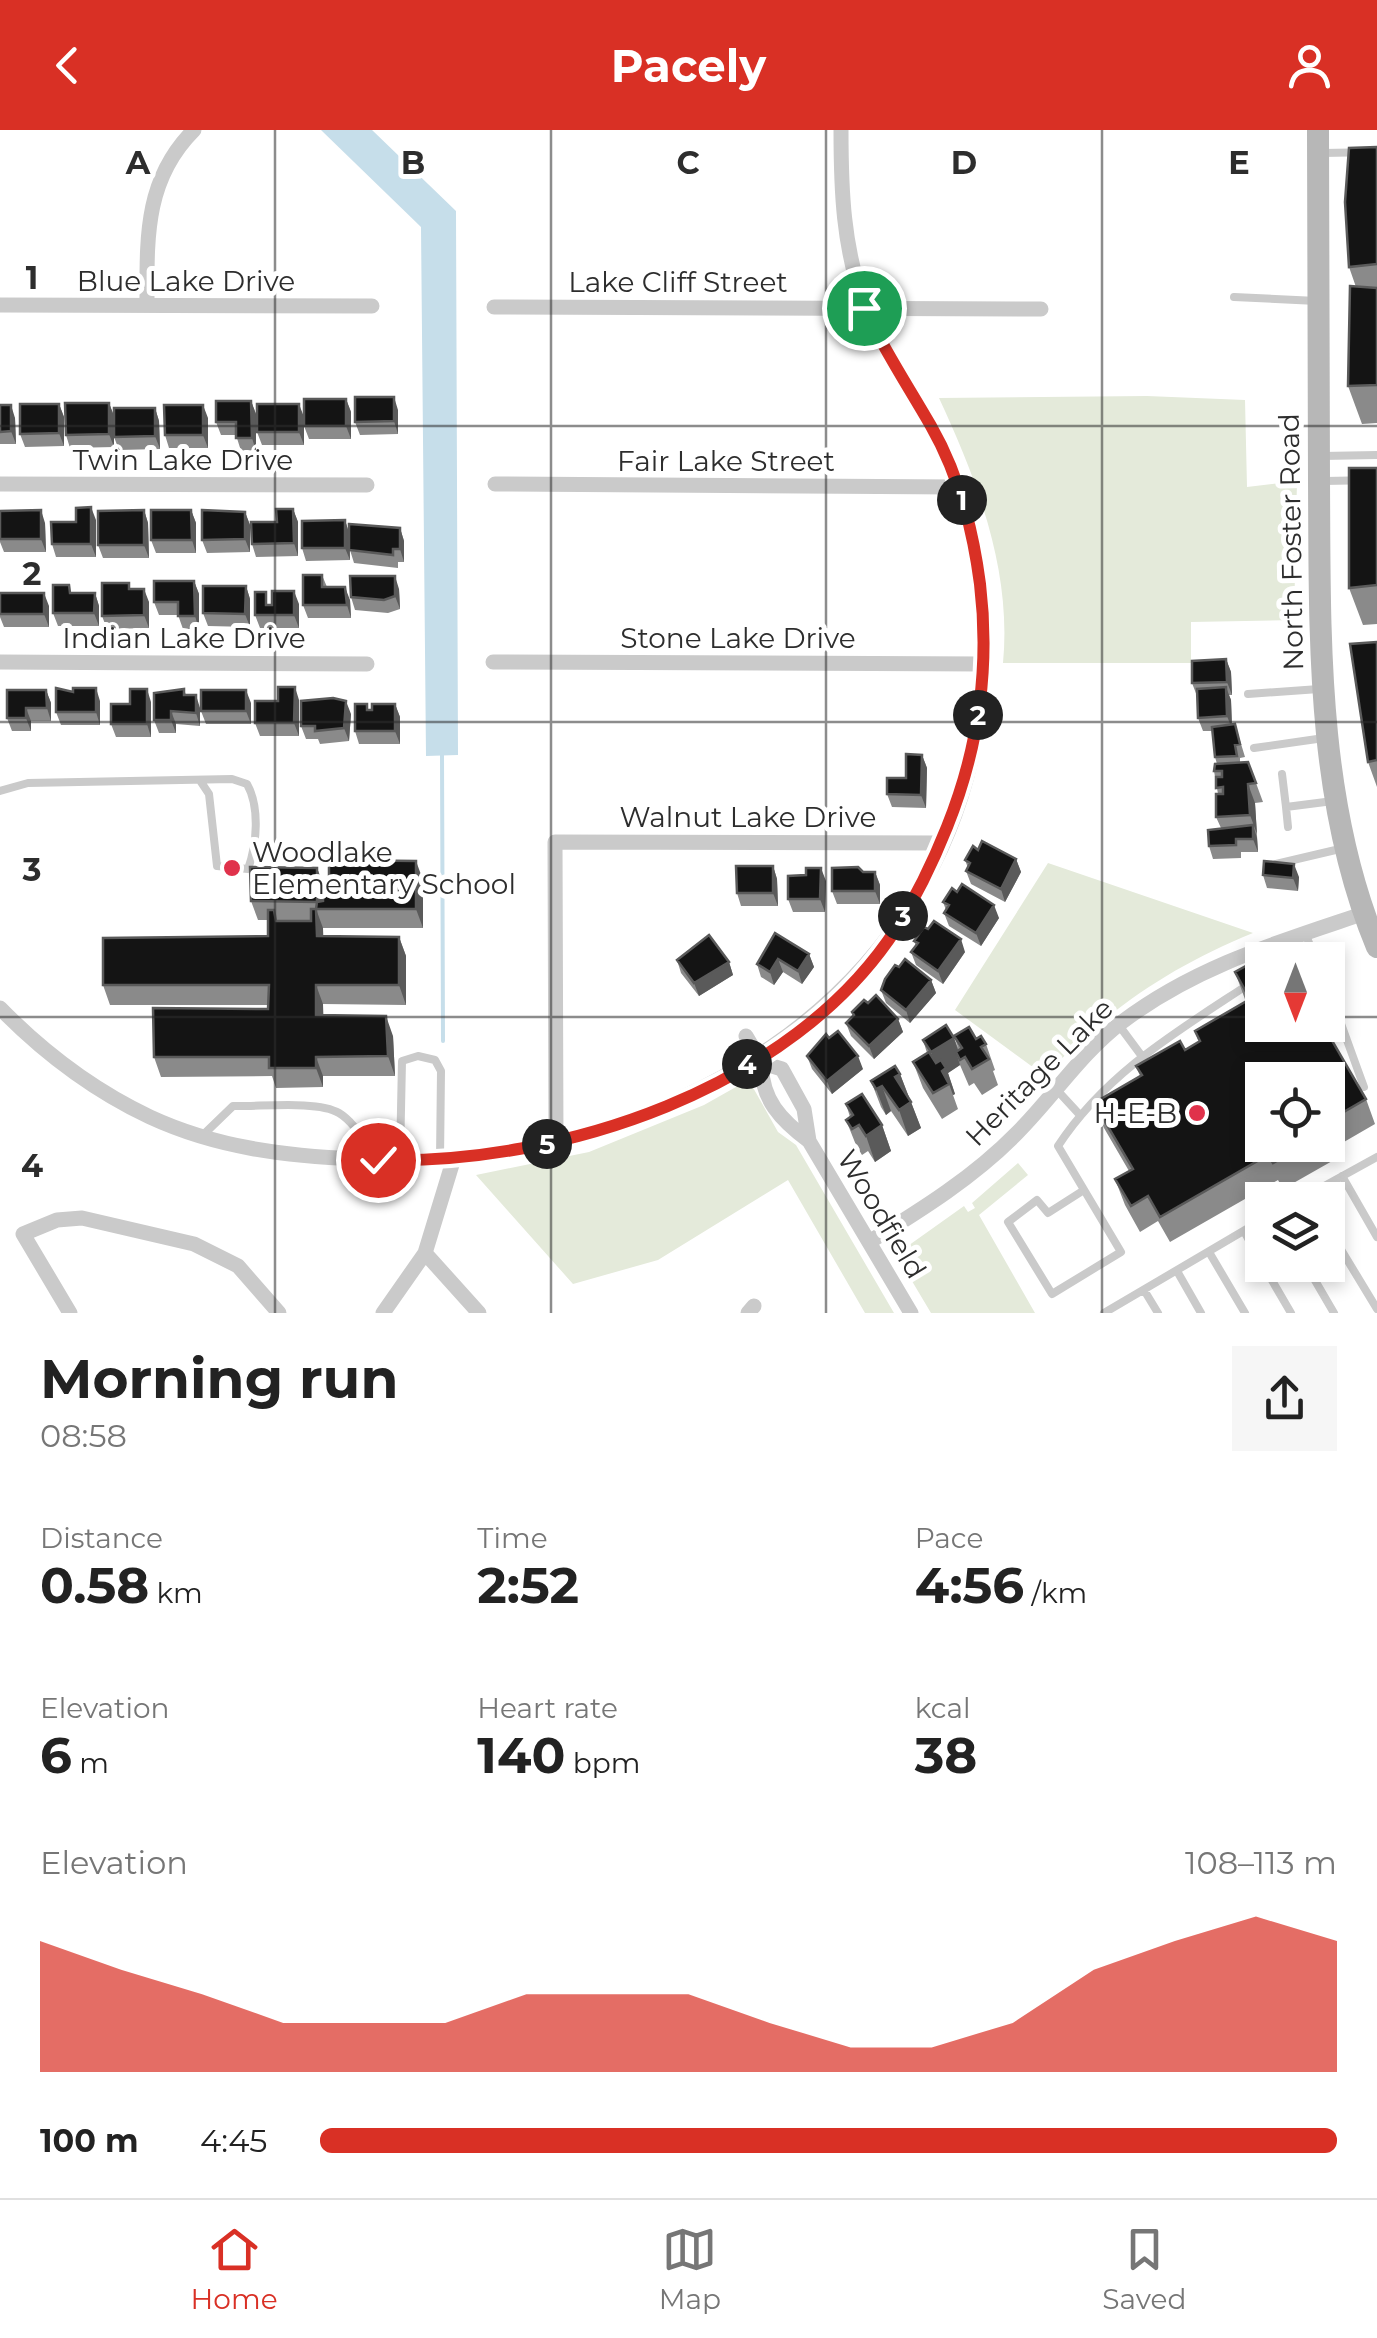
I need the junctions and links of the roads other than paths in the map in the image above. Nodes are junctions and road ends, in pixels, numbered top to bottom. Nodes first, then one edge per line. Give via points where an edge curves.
1 (194, 130) edge
2 (841, 130) edge
3 (1318, 142) edge
4 (1377, 152) edge
5 (1234, 297) dead end
6 (1317, 301) junction
7 (0, 305) edge
8 (147, 306) junction
9 (372, 306) dead end
10 (494, 307) dead end
11 (864, 308) junction
12 (1042, 308) dead end
13 (1377, 455) edge
14 (1319, 456) junction
15 (1377, 480) edge
16 (1319, 482) junction
17 (0, 484) edge
18 (495, 484) dead end
19 (367, 485) dead end
20 (957, 487) junction
21 (0, 662) edge
22 (494, 662) dead end
23 (367, 664) dead end
24 (983, 664) junction
25 (1323, 689) junction
26 (1248, 694) dead end
27 (1328, 738) junction
28 (1254, 748) dead end
29 (1282, 774) dead end
30 (201, 782) junction
31 (0, 791) edge
32 (1338, 800) junction
33 (1286, 808) junction
34 (1288, 827) dead end
35 (940, 843) junction
36 (1348, 847) junction
37 (1276, 864) edge
38 (1371, 912) edge
39 (1305, 933) junction
40 (1309, 942) edge
41 (1377, 947) edge
42 (1245, 987) edge
43 (3, 1015) edge
44 (1118, 1024) junction
45 (1345, 1034) edge
46 (746, 1036) dead end
47 (1142, 1055) junction
48 (760, 1060) junction
49 (1364, 1086) edge
50 (1056, 1090) junction
51 (1079, 1114) junction
52 (201, 1136) junction
53 (809, 1141) junction
54 (556, 1142) junction
55 (1377, 1158) edge
56 (447, 1159) junction
57 (378, 1160) junction
58 (400, 1160) junction
59 (1342, 1176) junction
60 (1332, 1182) edge
61 (1084, 1190) junction
62 (1244, 1231) edge
63 (1377, 1237) edge
64 (869, 1242) junction
65 (1209, 1252) junction
66 (425, 1253) junction
67 (1345, 1256) edge
68 (1177, 1271) junction
69 (1273, 1282) edge
70 (1316, 1282) edge
71 (1144, 1290) junction
72 (1377, 1309) edge
73 (1107, 1312) edge
74 (70, 1313) edge
75 (279, 1313) edge
76 (383, 1313) edge
77 (479, 1313) edge
78 (911, 1313) edge
79 (1158, 1313) edge
80 (1201, 1313) edge
81 (1245, 1313) edge
82 (1291, 1313) edge
83 (1334, 1313) edge

1 - 8 street via 171,156 152,200
2 - 11 street via 846,239
3 - 4 lane
3 - 6 main road, North Foster Road
5 - 6 lane
6 - 14 main road, North Foster Road
7 - 8 street, Blue Lake Drive
8 - 9 street, Blue Lake Drive
10 - 11 street, Lake Cliff Street
11 - 12 street, Lake Cliff Street
11 - 20 street via 931,426
13 - 14 lane
14 - 16 main road, North Foster Road
15 - 16 lane
16 - 25 main road, North Foster Road
17 - 19 street, Twin Lake Drive
18 - 20 street, Fair Lake Street
20 - 24 street via 980,583
21 - 23 street, Indian Lake Drive
22 - 24 street, Stone Lake Drive
24 - 35 street via 969,769
25 - 26 lane
25 - 27 main road, North Foster Road
27 - 28 lane
27 - 32 main road, North Foster Road
29 - 33 lane
30 - 30 lane via 209,794 217,866 248,869 252,794 232,779
30 - 31 lane via 28,784
32 - 33 lane
32 - 36 main road, North Foster Road
33 - 34 lane
35 - 48 street via 895,930 862,970
35 - 54 street, Walnut Lake Drive via 555,842
36 - 37 lane
36 - 38 main road, North Foster Road
38 - 39 street, Heritage Lake
38 - 41 main road, North Foster Road
39 - 40 lane
39 - 44 street, Heritage Lake via 1194,975
42 - 47 lane
43 - 52 street via 109,1096
44 - 47 lane
44 - 50 street, Heritage Lake
45 - 49 lane
46 - 48 street
47 - 51 lane
48 - 53 street, Woodfield via 761,1083 782,1122
48 - 53 street, Woodfield via 782,1069 804,1109
48 - 54 street via 660,1109
50 - 51 lane
50 - 64 street, Heritage Lake via 972,1174
51 - 61 lane via 1058,1146
52 - 57 street via 292,1156
52 - 57 lane via 233,1106 322,1107 348,1121
53 - 64 street, Woodfield
54 - 56 street
55 - 59 lane
56 - 58 street
56 - 58 lane via 441,1071 435,1060 418,1056 402,1061
56 - 66 street
57 - 58 street
59 - 60 lane
59 - 63 lane
61 - 61 lane via 1121,1252 1052,1294 1008,1222 1036,1200 1048,1213
62 - 65 lane
64 - 78 street, Woodfield
65 - 68 lane
65 - 81 lane
66 - 76 street
66 - 77 street
67 - 72 lane
68 - 71 lane
68 - 80 lane
69 - 82 lane
70 - 83 lane
71 - 73 lane
71 - 79 lane
74 - 75 street via 23,1234 82,1218 194,1244 238,1266

